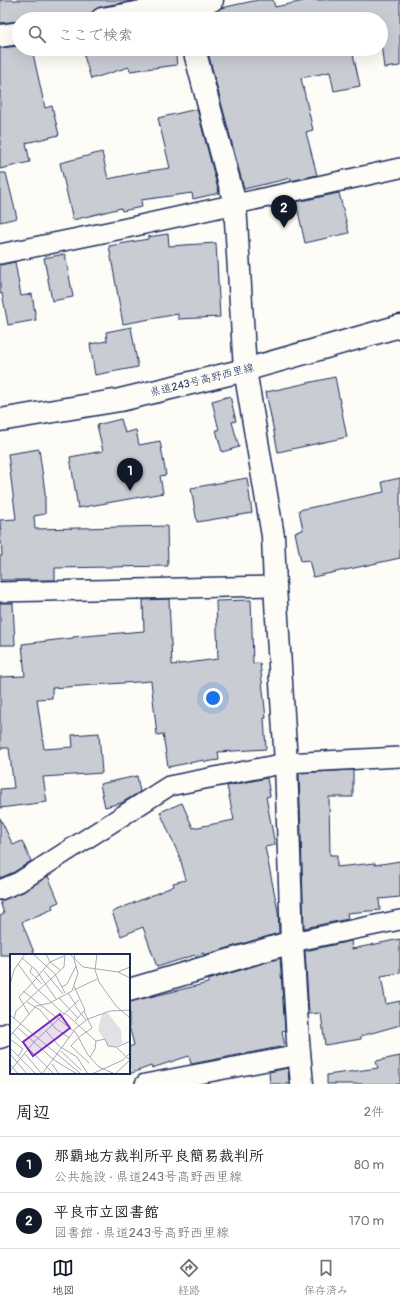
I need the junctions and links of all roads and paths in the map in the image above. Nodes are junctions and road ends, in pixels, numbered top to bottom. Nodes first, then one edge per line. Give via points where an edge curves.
1 (212, 0) edge
2 (183, 8) edge
3 (142, 12) edge
4 (12, 34) edge
5 (0, 36) edge
6 (196, 56) edge
7 (400, 168) edge
8 (235, 204) junction
9 (0, 254) edge
10 (400, 326) edge
11 (245, 370) junction
12 (0, 420) edge
13 (275, 586) junction
14 (0, 592) edge
15 (400, 757) edge
16 (286, 763) junction
17 (0, 890) edge
18 (400, 920) edge
19 (292, 942) junction
20 (130, 990) edge
21 (10, 1033) edge
22 (0, 1037) edge
23 (299, 1055) junction
24 (145, 1084) edge
25 (302, 1084) edge

1 - 2 street
2 - 3 street via 171,7
4 - 5 street
6 - 8 street
7 - 8 street
8 - 9 street
8 - 11 street
10 - 11 street, 県道243号高野西里線
11 - 12 street, 県道243号高野西里線 via 120,400
11 - 13 street via 273,536
13 - 14 street
13 - 16 street
15 - 16 street
16 - 17 street via 169,786 19,882
16 - 19 street
18 - 19 street
19 - 20 street
19 - 23 street
21 - 22 street
23 - 24 street
23 - 25 street

